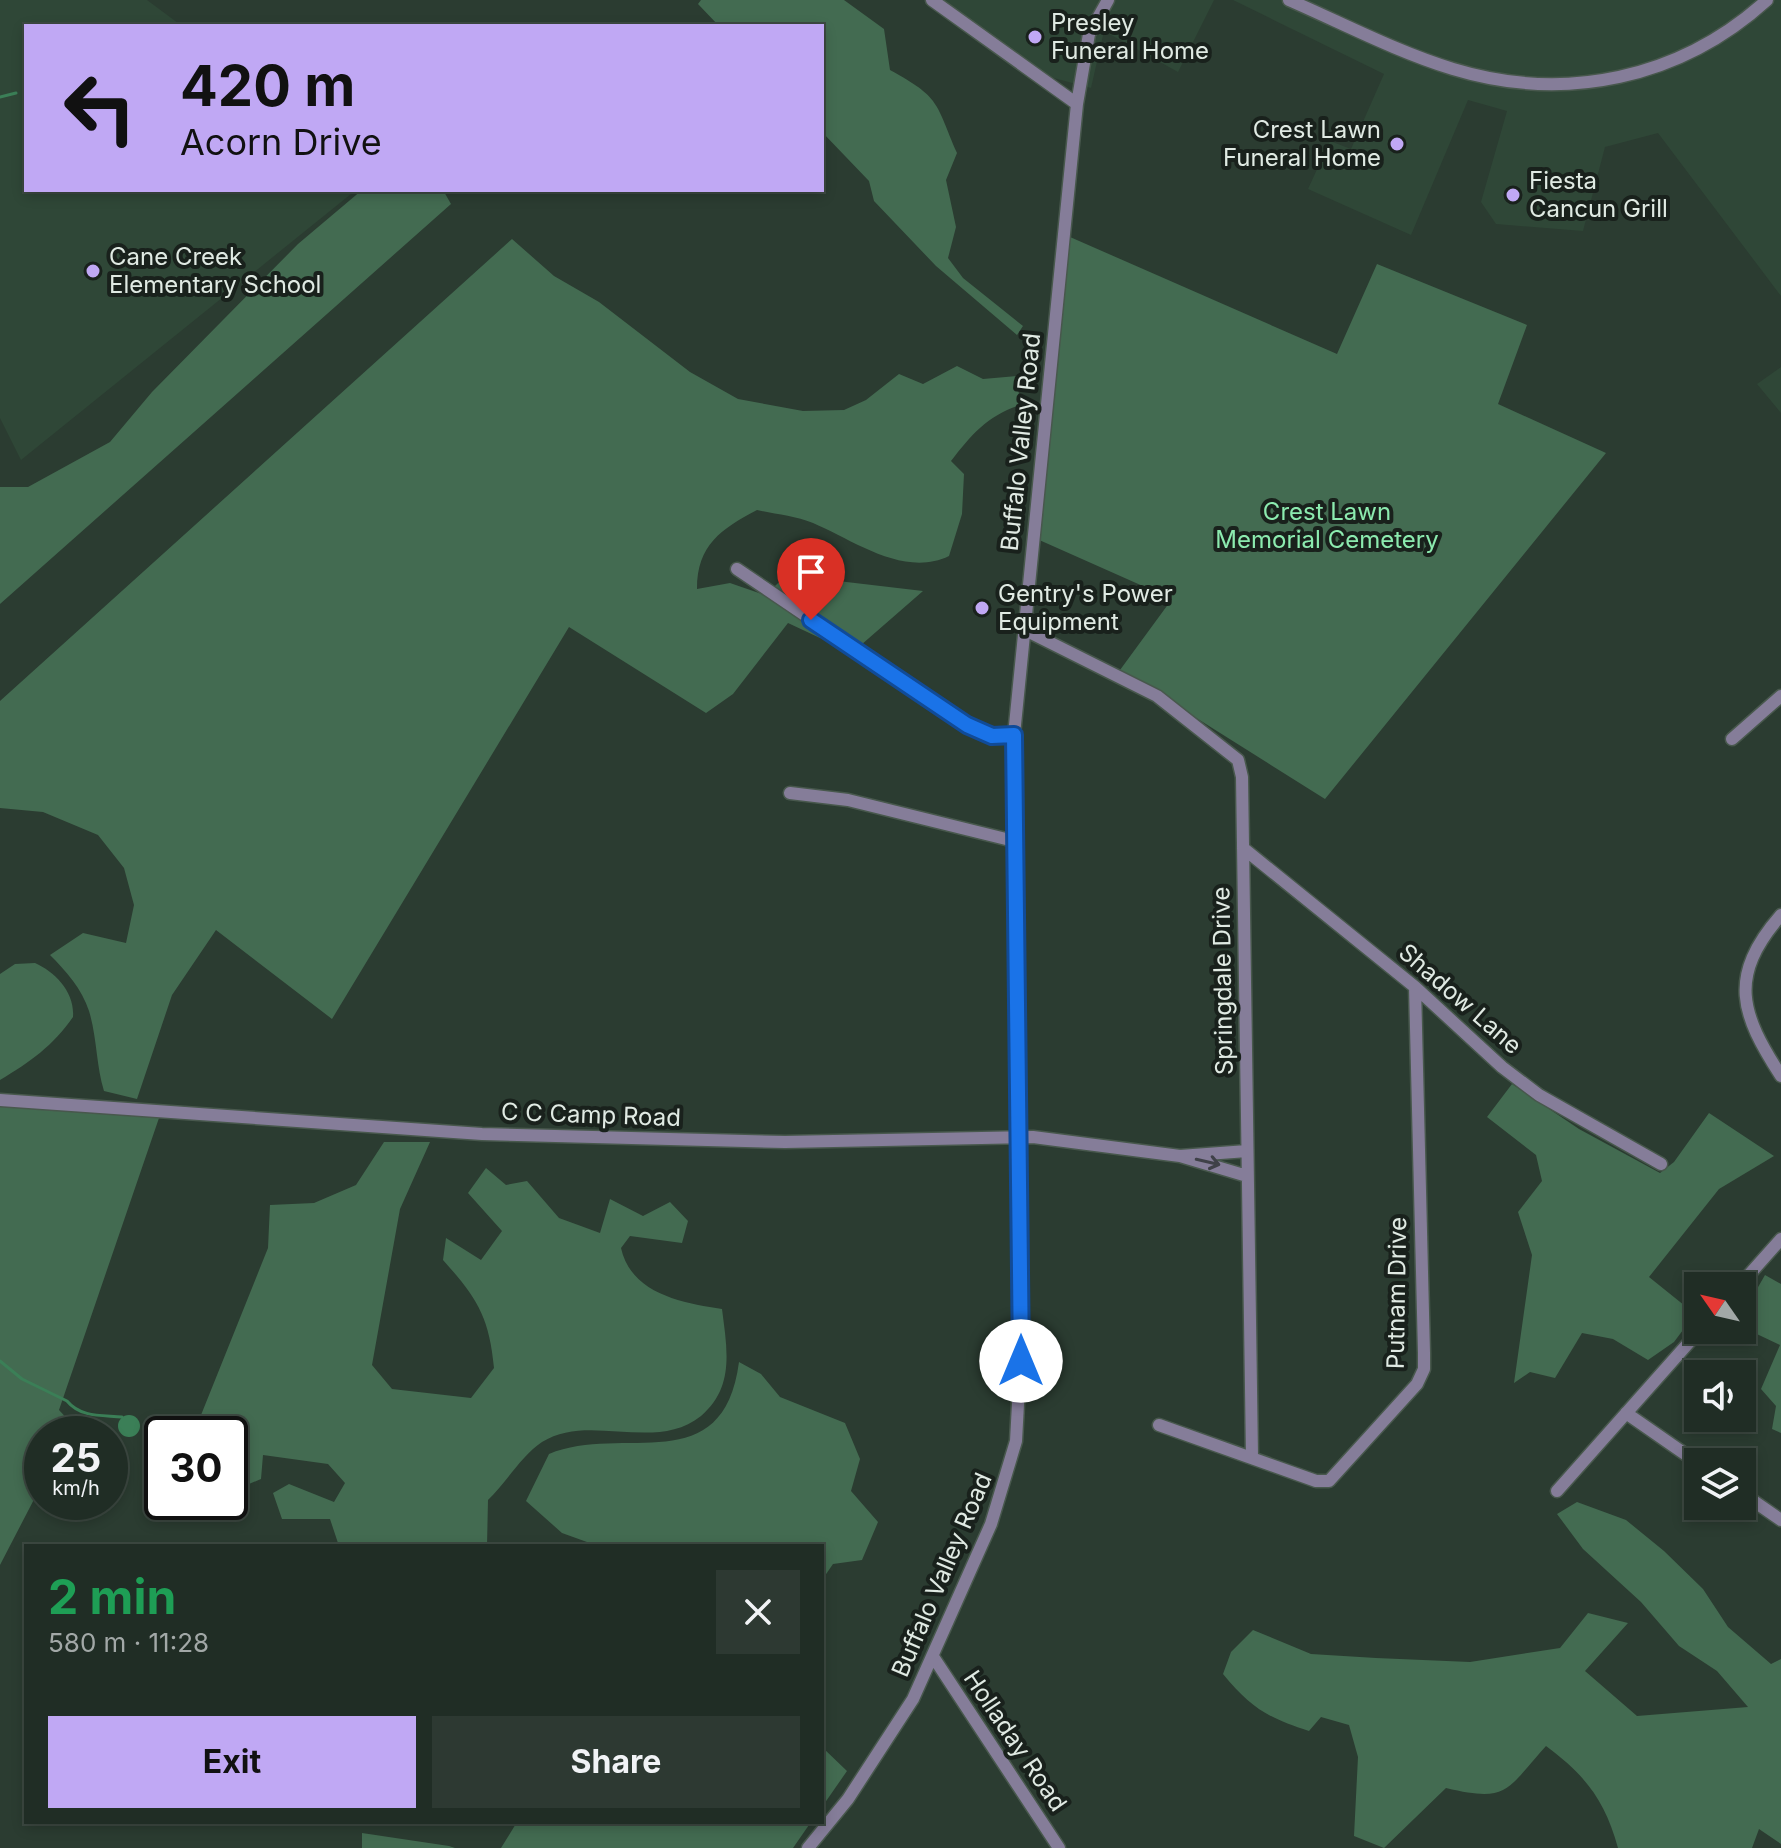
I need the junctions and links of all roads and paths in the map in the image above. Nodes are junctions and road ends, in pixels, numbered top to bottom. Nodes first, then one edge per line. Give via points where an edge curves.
1 (932, 0) edge
2 (1108, 0) edge
3 (1289, 0) edge
4 (1767, 0) edge
5 (1077, 104) junction
6 (737, 569) dead end
7 (1023, 629) junction
8 (1781, 696) edge
9 (1014, 735) junction
10 (1732, 739) dead end
11 (790, 793) dead end
12 (1014, 841) junction
13 (1243, 848) junction
14 (1781, 915) edge
15 (1415, 987) junction
16 (1781, 1076) edge
17 (0, 1100) edge
18 (1020, 1139) junction
19 (1247, 1151) junction
20 (1180, 1156) junction
21 (1661, 1164) dead end
22 (1247, 1176) junction
23 (1781, 1239) edge
24 (1752, 1272) edge
25 (1688, 1344) edge
26 (1626, 1413) junction
27 (1159, 1425) dead end
28 (1684, 1453) edge
29 (1252, 1456) junction
30 (1557, 1491) dead end
31 (1756, 1503) edge
32 (1781, 1520) edge
33 (934, 1658) junction
34 (808, 1848) edge
35 (1059, 1848) edge

1 - 5 street
2 - 5 street, Buffalo Valley Road via 1089,34
3 - 4 street via 1451,69 1544,85 1597,82 1654,69 1717,39
5 - 7 street, Buffalo Valley Road
6 - 9 street via 967,725 992,736
7 - 9 street, Buffalo Valley Road
7 - 13 street, Springdale Drive via 1157,696 1238,760
8 - 10 street
9 - 12 street, Buffalo Valley Road
11 - 12 street via 848,800
12 - 18 street, Buffalo Valley Road
13 - 15 street, Shadow Lane
13 - 19 street, Springdale Drive
14 - 16 street via 1753,961 1744,1006
15 - 21 street, Shadow Lane via 1539,1095
15 - 29 street, Putnam Drive via 1424,1369 1417,1384 1329,1481 1316,1481
17 - 18 street, C C Camp Road via 482,1134 785,1142
18 - 20 street, C C Camp Road
18 - 33 street, Buffalo Valley Road via 1021,1393 1016,1441 991,1524
19 - 20 street
19 - 22 street, Springdale Drive
20 -> 22 street
22 - 29 street, Springdale Drive
23 - 24 street
25 - 26 street
26 - 28 street
26 - 30 street
27 - 29 street, Putnam Drive
31 - 32 street
33 - 34 street, Buffalo Valley Road via 884,1746
33 - 35 street, Holladay Road

